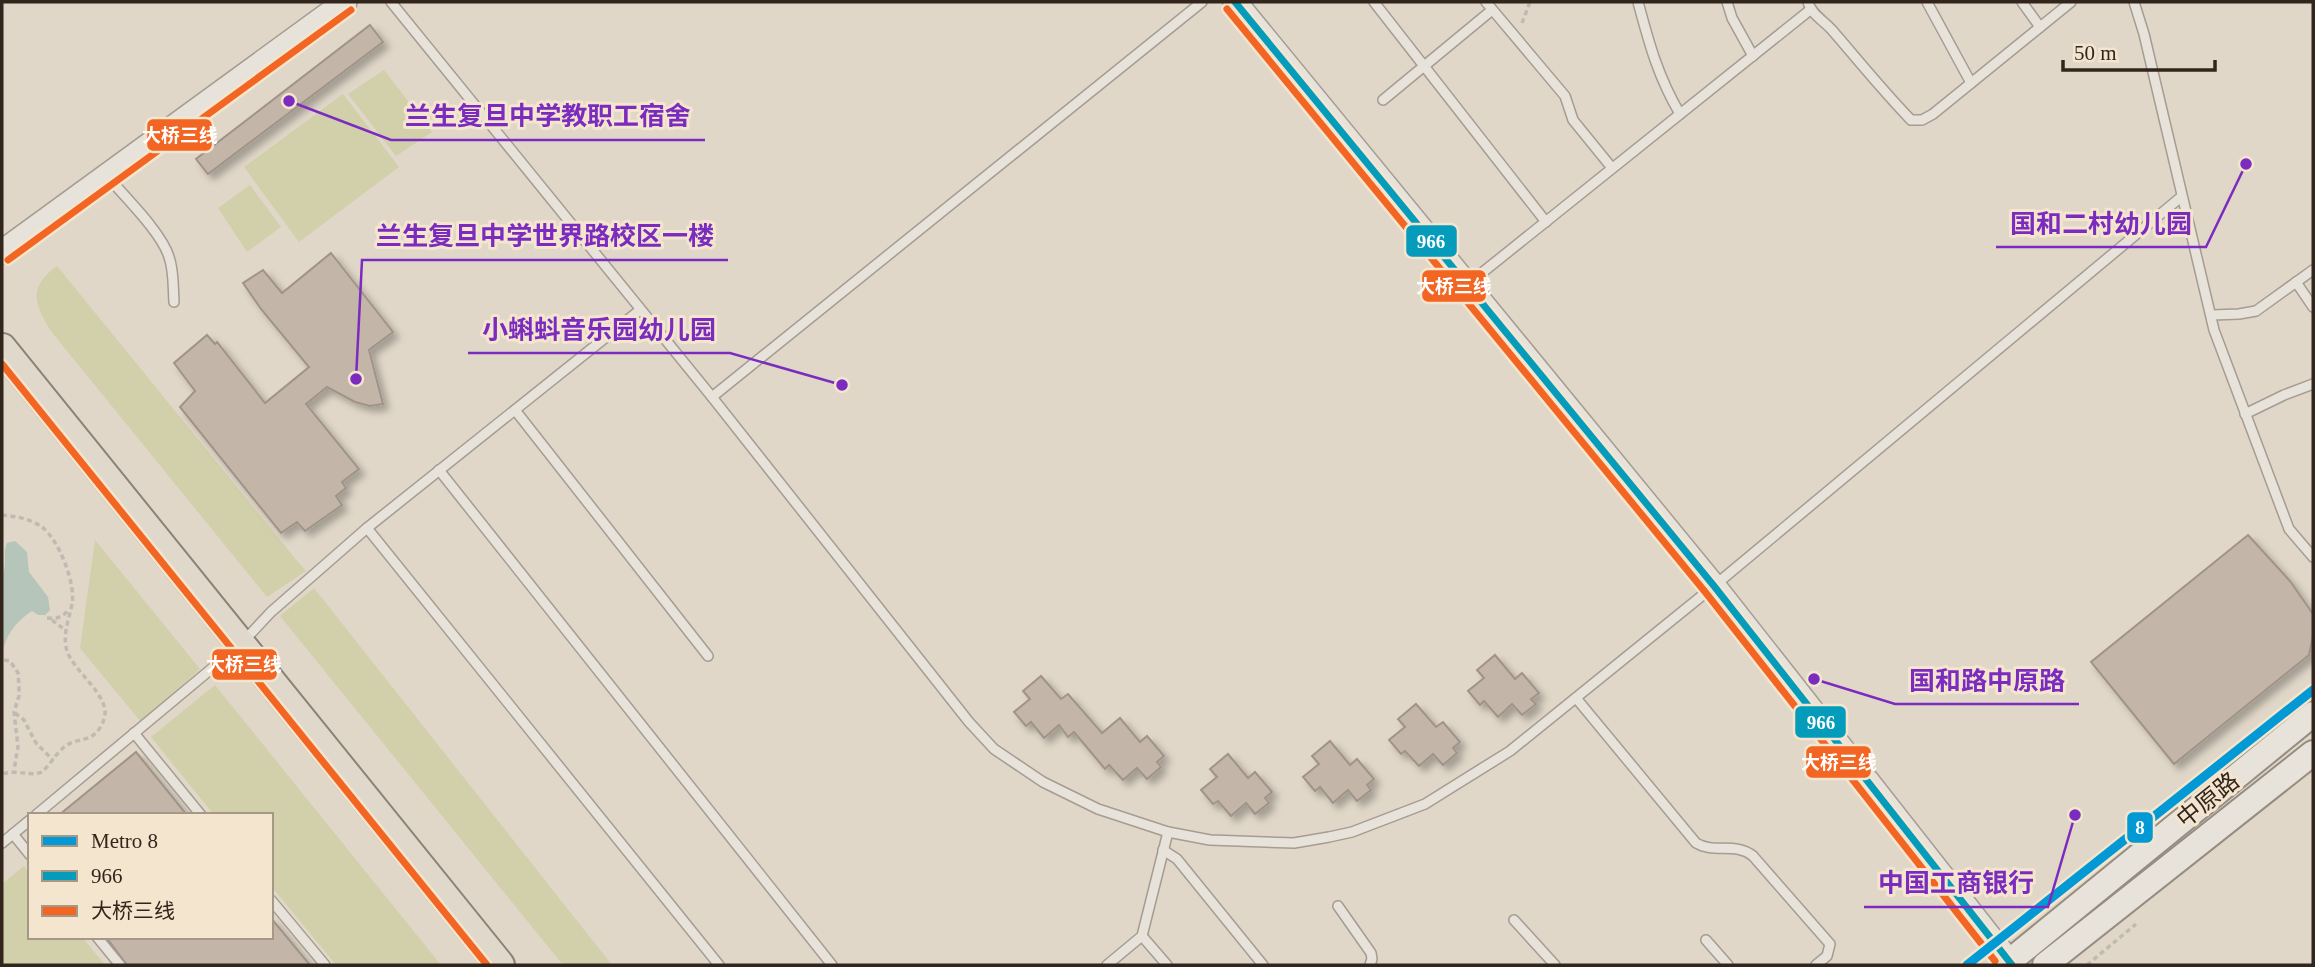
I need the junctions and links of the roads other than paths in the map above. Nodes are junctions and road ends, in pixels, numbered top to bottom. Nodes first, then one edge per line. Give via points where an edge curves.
1 (345, 2) edge
2 (391, 2) edge
3 (1202, 2) edge
4 (1235, 2) edge
5 (1374, 2) edge
6 (1638, 2) edge
7 (1727, 2) edge
8 (1927, 2) edge
9 (2022, 2) edge
10 (2071, 2) edge
11 (2134, 2) edge
12 (1489, 6) edge
13 (1809, 6) edge
14 (2040, 27) junction
15 (1752, 55) junction
16 (1424, 65) junction
17 (1971, 83) junction
18 (1383, 100) dead end
19 (1680, 114) junction
20 (1612, 168) junction
21 (106, 176) junction
22 (2181, 197) junction
23 (1546, 222) junction
24 (2, 252) edge
25 (2313, 270) edge
26 (2296, 282) junction
27 (1468, 285) junction
28 (174, 302) dead end
29 (2313, 307) edge
30 (640, 310) junction
31 (2212, 315) junction
32 (2, 348) edge
33 (2313, 384) edge
34 (712, 397) junction
35 (515, 410) junction
36 (2245, 414) junction
37 (439, 470) junction
38 (367, 528) junction
39 (2313, 557) edge
40 (1714, 586) junction
41 (240, 645) junction
42 (709, 656) dead end
43 (1576, 698) junction
44 (2313, 714) edge
45 (134, 733) junction
46 (2313, 752) edge
47 (38, 813) edge
48 (199, 813) edge
49 (28, 822) edge
50 (1168, 832) junction
51 (13, 834) junction
52 (2, 843) edge
53 (1163, 850) junction
54 (28, 853) edge
55 (273, 902) edge
56 (1338, 906) dead end
57 (1514, 920) dead end
58 (1142, 936) junction
59 (99, 939) edge
60 (1706, 940) dead end
61 (2009, 964) edge
62 (120, 965) edge
63 (325, 965) edge
64 (500, 965) edge
65 (719, 965) edge
66 (832, 965) edge
67 (1107, 965) edge
68 (1167, 965) edge
69 (1263, 965) edge
70 (1370, 965) edge
71 (1555, 965) edge
72 (1728, 965) edge
73 (1816, 965) edge
74 (2045, 965) edge

1 - 21 street
2 - 30 lane
3 - 34 lane
4 - 27 street
5 - 16 lane
6 - 19 lane via 1652,57
7 - 15 lane
8 - 17 lane
9 - 14 lane
10 - 14 lane
11 - 22 lane
12 - 16 lane
12 - 20 lane via 1565,96 1573,120
13 - 15 lane
13 - 17 lane via 1911,120 1933,114
14 - 17 lane
15 - 19 lane
16 - 18 lane
16 - 23 lane
19 - 20 lane
20 - 23 lane
21 - 24 street
21 - 28 lane via 166,249
22 - 31 lane
22 - 40 lane
23 - 27 lane
25 - 26 lane
26 - 29 lane
26 - 31 lane via 2256,311
27 - 40 street
30 - 34 lane
30 - 35 lane
31 - 36 lane
32 - 41 main road
33 - 36 lane
34 - 50 lane via 994,749 1043,782 1087,803
35 - 37 lane
35 - 42 lane
36 - 39 lane via 2289,529
37 - 38 lane
37 - 66 lane
38 - 41 lane
38 - 65 lane
40 - 43 lane
40 - 61 street
41 - 45 lane
41 - 64 main road
43 - 50 lane via 1510,751 1425,804 1352,832 1294,843 1210,840
43 - 73 lane via 1696,843 1709,848 1740,848 1753,856 1830,944 1827,956
44 - 61 main road, 中原路
45 - 47 lane
45 - 48 lane
46 - 74 main road, 中原路
49 - 51 lane
50 - 53 lane
51 - 52 lane
51 - 54 lane
53 - 58 lane
53 - 69 lane via 1177,859
55 - 63 lane
56 - 70 lane via 1368,946
57 - 71 lane
58 - 67 lane
58 - 68 lane
59 - 62 lane
60 - 72 lane

